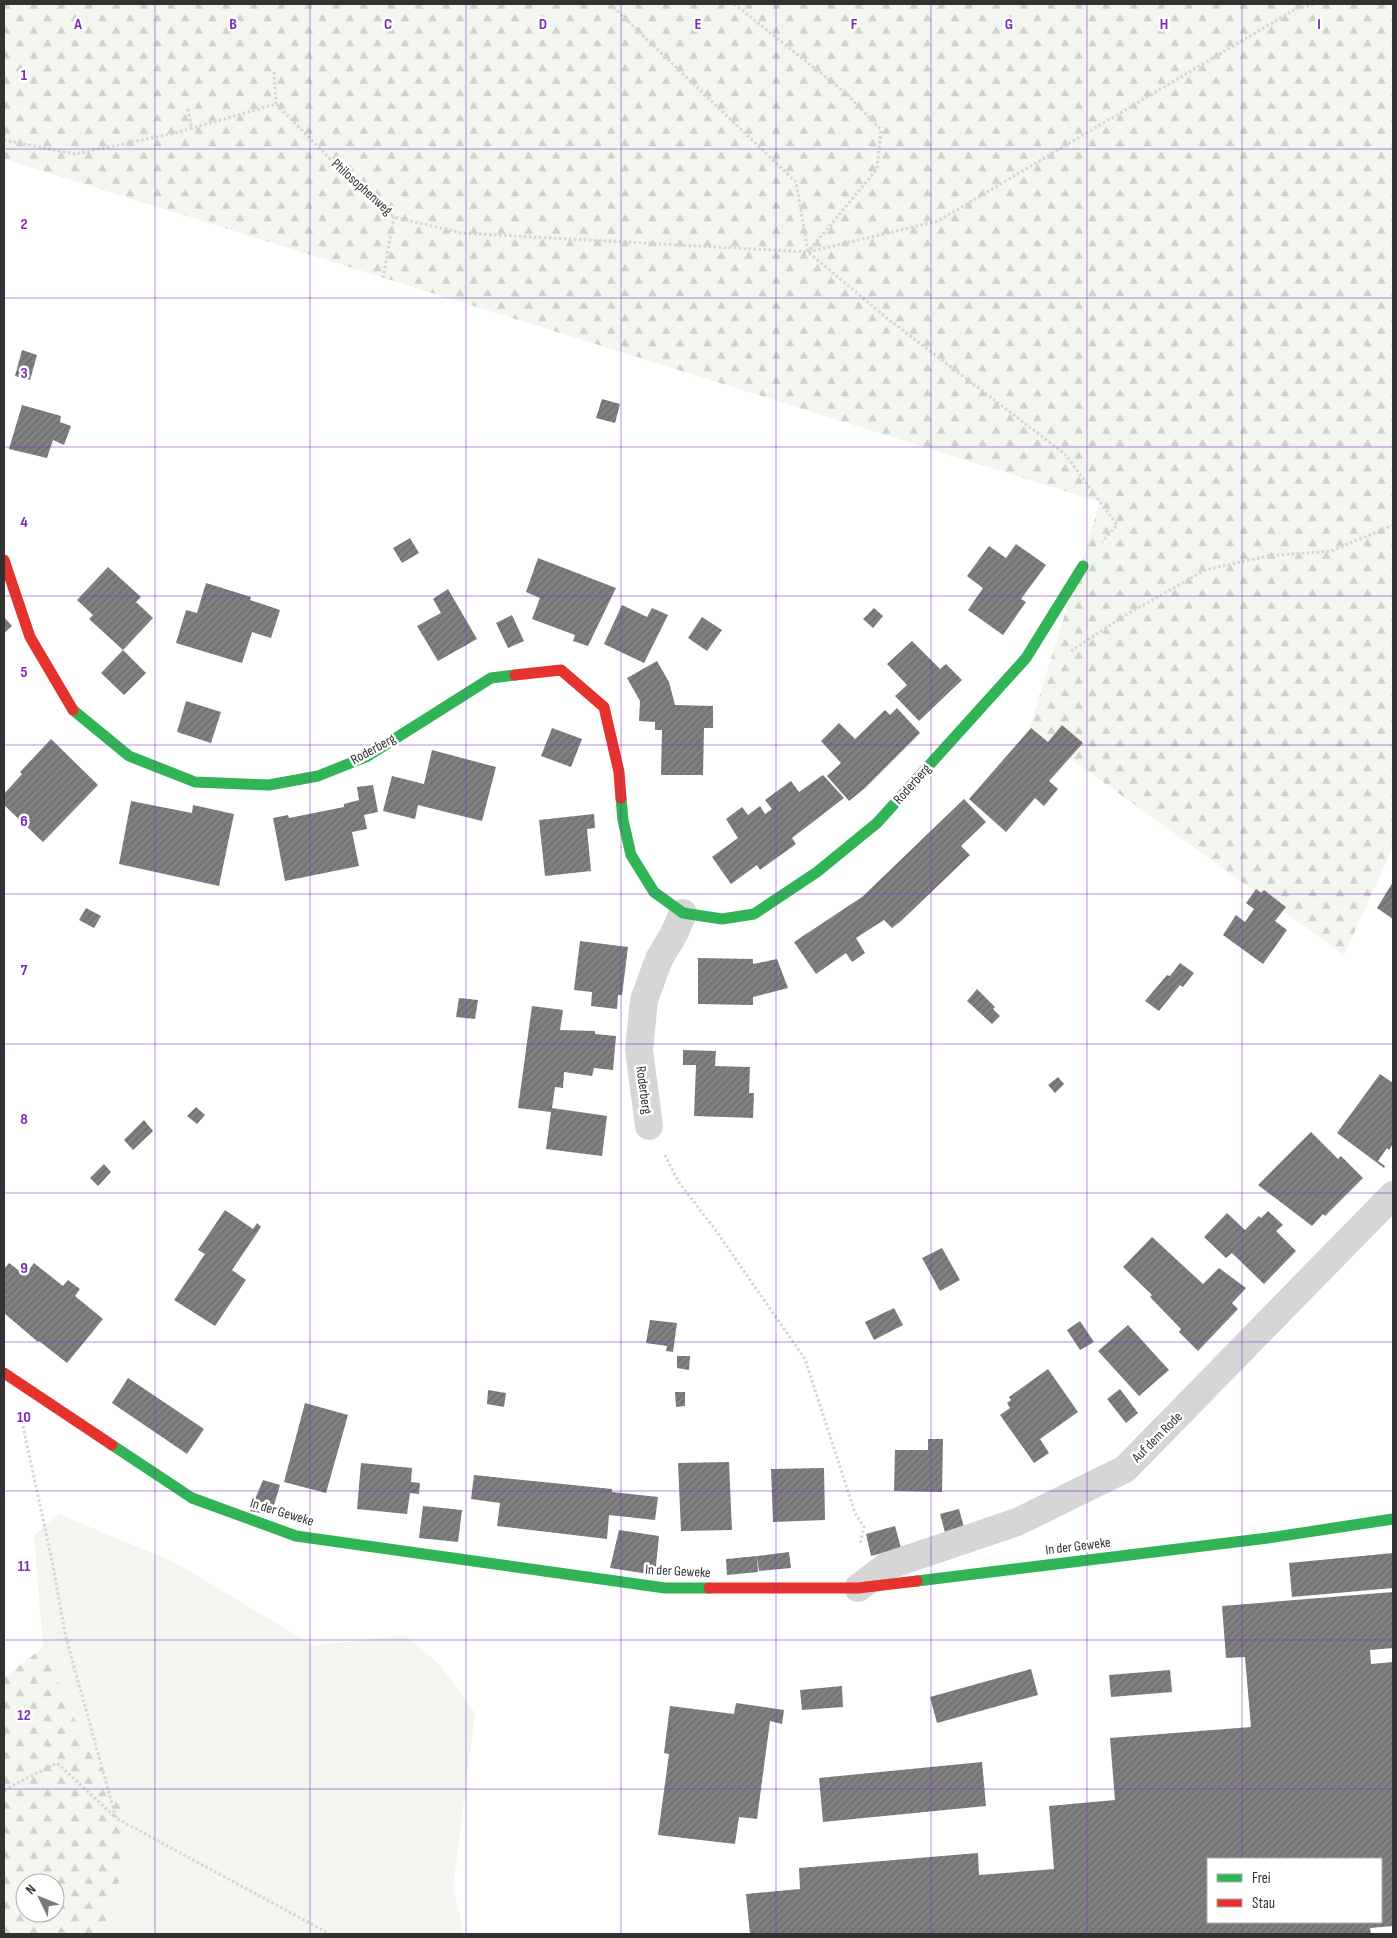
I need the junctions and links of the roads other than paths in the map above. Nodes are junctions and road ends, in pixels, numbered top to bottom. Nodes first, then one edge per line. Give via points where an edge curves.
1 (4, 560) edge
2 (1083, 566) road end
3 (683, 913) junction
4 (649, 1126) road end
5 (1393, 1195) edge
6 (8, 1376) edge
7 (1393, 1519) edge
8 (858, 1588) junction

1 - 3 street, Roderberg via 30,637 71,708 129,756 195,782 269,785 318,776 366,756 491,678 561,670 604,707 619,772 623,820 631,855 654,892
2 - 3 street, Roderberg via 1026,658 877,823 817,872 754,914 722,918
3 - 4 street, Roderberg via 659,959 644,1000 638,1050
5 - 8 street, Auf dem Rode via 1125,1469 1017,1522 887,1566
6 - 8 street, In der Geweke via 192,1498 296,1536 665,1588
7 - 8 street, In der Geweke via 1268,1538

